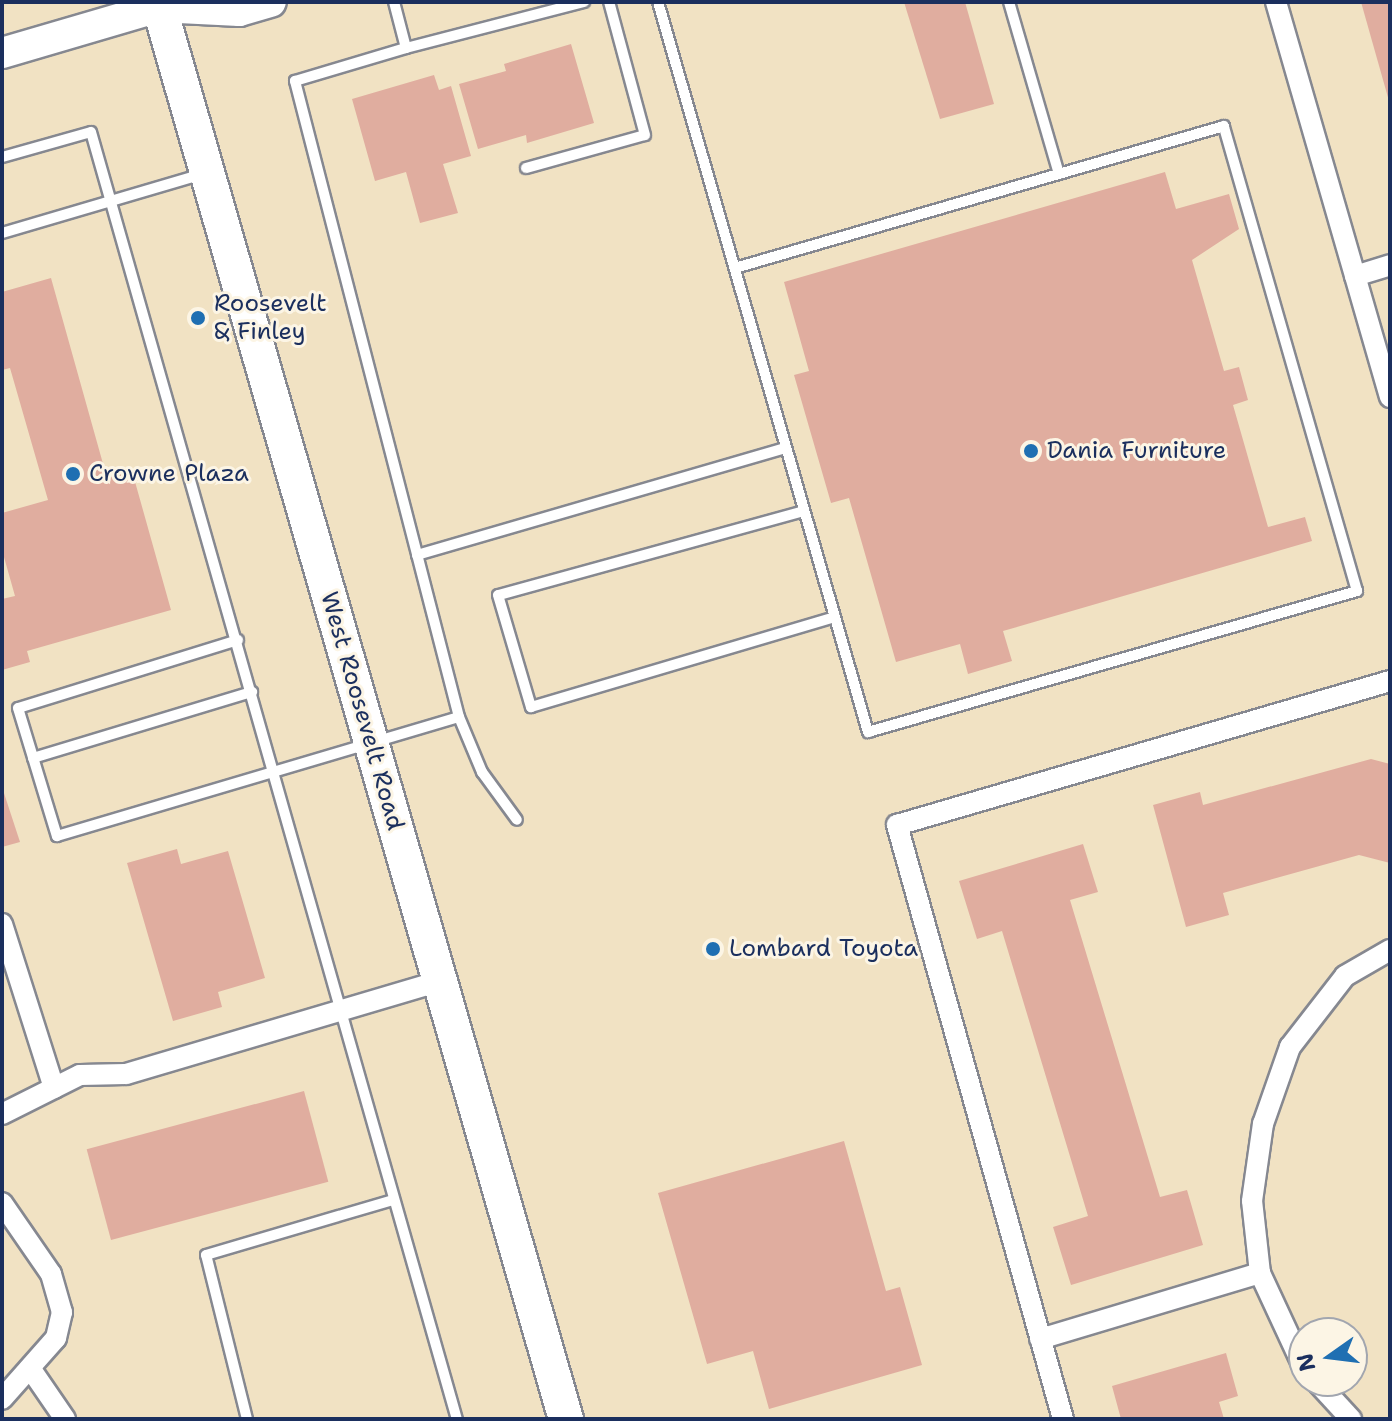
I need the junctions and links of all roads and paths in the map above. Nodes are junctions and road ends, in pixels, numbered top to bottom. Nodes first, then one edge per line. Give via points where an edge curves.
1 (271, 2) edge
2 (394, 2) edge
3 (584, 2) edge
4 (609, 2) edge
5 (658, 2) edge
6 (1009, 2) edge
7 (1276, 2) edge
8 (161, 4) edge
9 (406, 48) junction
10 (2, 53) edge
11 (2, 157) edge
12 (526, 168) dead end
13 (207, 173) junction
14 (1059, 174) junction
15 (111, 202) junction
16 (2, 233) edge
17 (1390, 265) edge
18 (735, 268) junction
19 (1355, 276) junction
20 (1390, 397) edge
21 (786, 448) junction
22 (804, 511) junction
23 (417, 555) junction
24 (835, 617) junction
25 (238, 640) junction
26 (1390, 681) edge
27 (252, 692) junction
28 (459, 717) junction
29 (371, 743) junction
30 (33, 758) junction
31 (274, 770) junction
32 (517, 820) dead end
33 (2, 924) edge
34 (1390, 950) edge
35 (439, 981) junction
36 (344, 1009) junction
37 (54, 1088) junction
38 (2, 1114) edge
39 (393, 1200) junction
40 (2, 1203) edge
41 (1260, 1273) junction
42 (1288, 1333) edge
43 (1040, 1339) junction
44 (30, 1368) junction
45 (1331, 1397) edge
46 (2, 1399) edge
47 (65, 1419) edge
48 (247, 1419) edge
49 (457, 1419) edge
50 (566, 1419) edge
51 (1063, 1419) edge
52 (1351, 1419) edge

1 - 8 main road via 239,11
2 - 9 lane
3 - 9 lane
4 - 12 lane via 645,135
5 - 18 lane
6 - 14 lane
7 - 19 street
8 - 10 main road
8 - 13 main road, West Roosevelt Road
9 - 23 lane via 295,81
11 - 15 lane via 91,132
13 - 15 lane
13 - 29 main road, West Roosevelt Road
14 - 18 lane
14 - 24 lane via 1224,126 1357,591 868,732
15 - 16 lane
15 - 25 lane
17 - 19 street
18 - 21 lane
19 - 20 street
21 - 22 lane
21 - 23 lane
22 - 24 lane
22 - 24 lane via 498,595 531,707
23 - 28 lane
25 - 27 lane
25 - 30 lane via 18,708
26 - 43 street via 897,825
27 - 30 lane
27 - 31 lane
28 - 29 lane
28 - 32 lane via 482,772
29 - 31 lane
29 - 35 main road, West Roosevelt Road
30 - 31 lane via 57,836
31 - 36 lane
33 - 37 street
34 - 41 street via 1345,976 1290,1047 1263,1124 1252,1201
35 - 36 street
35 - 50 main road, West Roosevelt Road
36 - 37 street via 126,1074 80,1075
36 - 39 lane
37 - 38 street
39 - 48 lane via 206,1255
39 - 49 lane
40 - 44 street via 51,1274 62,1312 56,1338
41 - 42 street
41 - 43 street
43 - 51 street
44 - 46 street
44 - 47 street
45 - 52 street

